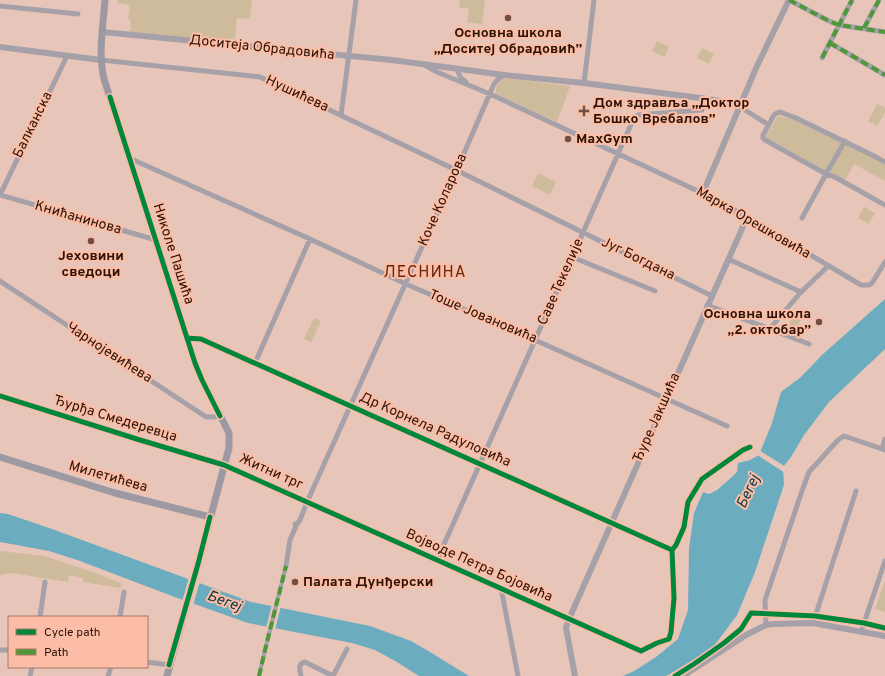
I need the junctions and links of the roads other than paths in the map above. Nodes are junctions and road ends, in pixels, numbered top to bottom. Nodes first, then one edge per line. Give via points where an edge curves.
1 (106, 0) edge
2 (356, 0) edge
3 (594, 0) edge
4 (789, 0) edge
5 (852, 0) edge
6 (879, 0) edge
7 (0, 6) edge
8 (78, 14) dead end
9 (839, 26) junction
10 (864, 28) junction
11 (102, 32) junction
12 (885, 32) edge
13 (830, 43) junction
14 (0, 46) edge
15 (67, 56) junction
16 (349, 56) junction
17 (822, 58) dead end
18 (101, 60) junction
19 (422, 64) junction
20 (456, 68) junction
21 (504, 75) junction
22 (885, 75) edge
23 (584, 83) junction
24 (470, 85) junction
25 (490, 94) junction
26 (740, 107) junction
27 (702, 110) dead end
28 (341, 115) junction
29 (769, 125) junction
30 (845, 141) junction
31 (618, 154) junction
32 (129, 158) junction
33 (885, 162) edge
34 (456, 170) junction
35 (826, 174) junction
36 (706, 193) junction
37 (0, 195) edge
38 (885, 205) edge
39 (744, 218) junction
40 (802, 218) dead end
41 (583, 232) junction
42 (310, 239) junction
43 (156, 240) junction
44 (572, 257) junction
45 (728, 259) junction
46 (885, 262) edge
47 (828, 266) junction
48 (0, 281) edge
49 (406, 284) junction
50 (655, 292) dead end
51 (802, 292) junction
52 (712, 296) junction
53 (707, 305) junction
54 (770, 329) junction
55 (187, 338) junction
56 (535, 340) junction
57 (809, 344) dead end
58 (255, 363) junction
59 (0, 396) edge
60 (666, 398) junction
61 (351, 406) junction
62 (220, 416) junction
63 (727, 426) dead end
64 (885, 439) edge
65 (883, 449) edge
66 (0, 458) edge
67 (480, 464) junction
68 (224, 465) junction
69 (856, 491) dead end
70 (307, 502) junction
71 (210, 517) junction
72 (611, 522) junction
73 (437, 560) junction
74 (885, 562) edge
75 (286, 566) joint
76 (45, 582) dead end
77 (501, 588) junction
78 (124, 592) dead end
79 (40, 616) edge
80 (120, 616) edge
81 (569, 619) junction
82 (813, 623) junction
83 (766, 625) junction
84 (862, 632) junction
85 (885, 636) edge
86 (347, 649) dead end
87 (641, 651) joint
88 (148, 662) edge
89 (170, 665) junction
90 (167, 676) edge
91 (259, 676) edge
92 (301, 676) edge
93 (333, 676) edge
94 (518, 676) edge
95 (575, 676) edge
96 (683, 676) edge

1 - 11 main road, Николе Пашића
2 - 16 street
3 - 23 street
4 - 9 street
4 - 26 street
5 - 9 street
6 - 10 street
7 - 8 street
9 - 10 street
9 - 13 street
10 - 12 street
11 - 16 street, Доситеја Обрадовића
11 - 18 main road, Николе Пашића
13 - 17 street
13 - 22 street
14 - 15 street
15 - 18 street
15 - 37 street, Балканска
16 - 19 street, Доситеја Обрадовића
16 - 28 street
18 - 28 street, Нушићева via 260,77
18 - 32 main road, Николе Пашића via 106,86
19 - 20 street, Доситеја Обрадовића
19 - 24 street, Доситеја Обрадовића
20 - 21 street, Доситеја Обрадовића
20 - 24 street via 461,78
21 - 23 street, Доситеја Обрадовића
21 - 25 street, Коче Коларова via 496,81
23 - 26 street, Доситеја Обрадовића via 728,102
24 - 25 street
25 - 31 street
25 - 34 street, Коче Коларова
26 - 29 street
26 - 36 street via 706,185
27 - 31 street, Саве Текелије via 635,116
28 - 34 street, Нушићева
29 - 30 street via 774,115 780,112
29 - 35 street via 763,135 765,140
30 - 33 street
30 - 35 street
31 - 36 street, Марка Орешковића
31 - 41 street, Саве Текелије
32 - 42 street, Тоше Јовановића
32 - 43 main road, Николе Пашића
34 - 41 street, Југ Богдана
34 - 49 street, Коче Коларова
35 - 38 street
35 - 40 street
36 - 39 street, Марка Орешковића
37 - 43 street, Книћанинова
39 - 45 street, Ђуре Јакшића via 745,222
39 - 47 street, Марка Орешковића via 750,219
41 - 44 street, Саве Текелије
41 - 52 street, Југ Богдана
42 - 49 street, Тоше Јовановића
42 - 58 street
43 - 55 main road, Николе Пашића
44 - 50 street, Југ Богдана
44 - 56 street, Саве Текелије
45 - 51 street
45 - 52 street, Ђуре Јакшића
46 - 47 street, Марка Орешковића via 872,283 865,286
47 - 51 street
48 - 62 street, Чарнојевићева via 206,416
49 - 56 street, Тоше Јовановића
49 - 61 street, Коче Коларова
51 - 54 street
52 - 53 street, Ђуре Јакшића
53 - 54 street
53 - 60 street, Ђуре Јакшића
54 - 57 street
55 - 58 street, Др Корнела Радуловића via 201,339
55 - 62 main road, Николе Пашића via 202,380
56 - 60 street, Тоше Јовановића
56 - 67 street, Саве Текелије
58 - 61 street, Др Корнела Радуловића
59 - 68 street, Ђурђа Смедеревца
60 - 63 street, Тоше Јовановића
60 - 72 street, Ђуре Јакшића
61 - 67 street, Др Корнела Радуловића
61 - 70 street, Коче Коларова
62 - 68 main road, Николе Пашића via 229,433 229,448
64 - 65 street
65 - 83 street via 844,436 809,472 765,600
66 - 71 main road, Милетићева via 116,493
67 - 72 street, Др Корнела Радуловића
67 - 73 street, Саве Текелије
68 - 70 street, Житни трг
68 - 71 main road, Николе Пашића
69 - 82 street
70 - 73 street, Војводе Петра Бојовића
70 - 75 street, Житни трг via 290,540
71 - 89 main road, Николе Пашића
72 - 81 street, Ђуре Јакшића
72 - 87 street, Др Корнела Радуловића via 672,550 674,598 670,638
73 - 77 street, Војводе Петра Бојовића
74 - 84 street
75 - 91 street, Житни трг
76 - 79 street
77 - 81 street, Војводе Петра Бојовића
77 - 94 street
78 - 80 street
81 - 87 street, Војводе Петра Бојовића
81 - 95 street via 566,628
82 - 83 street
82 - 84 street
83 - 96 street
84 - 85 street
86 - 93 street
88 - 89 street
89 - 90 main road, Николе Пашића
92 - 93 street via 299,668 305,662

